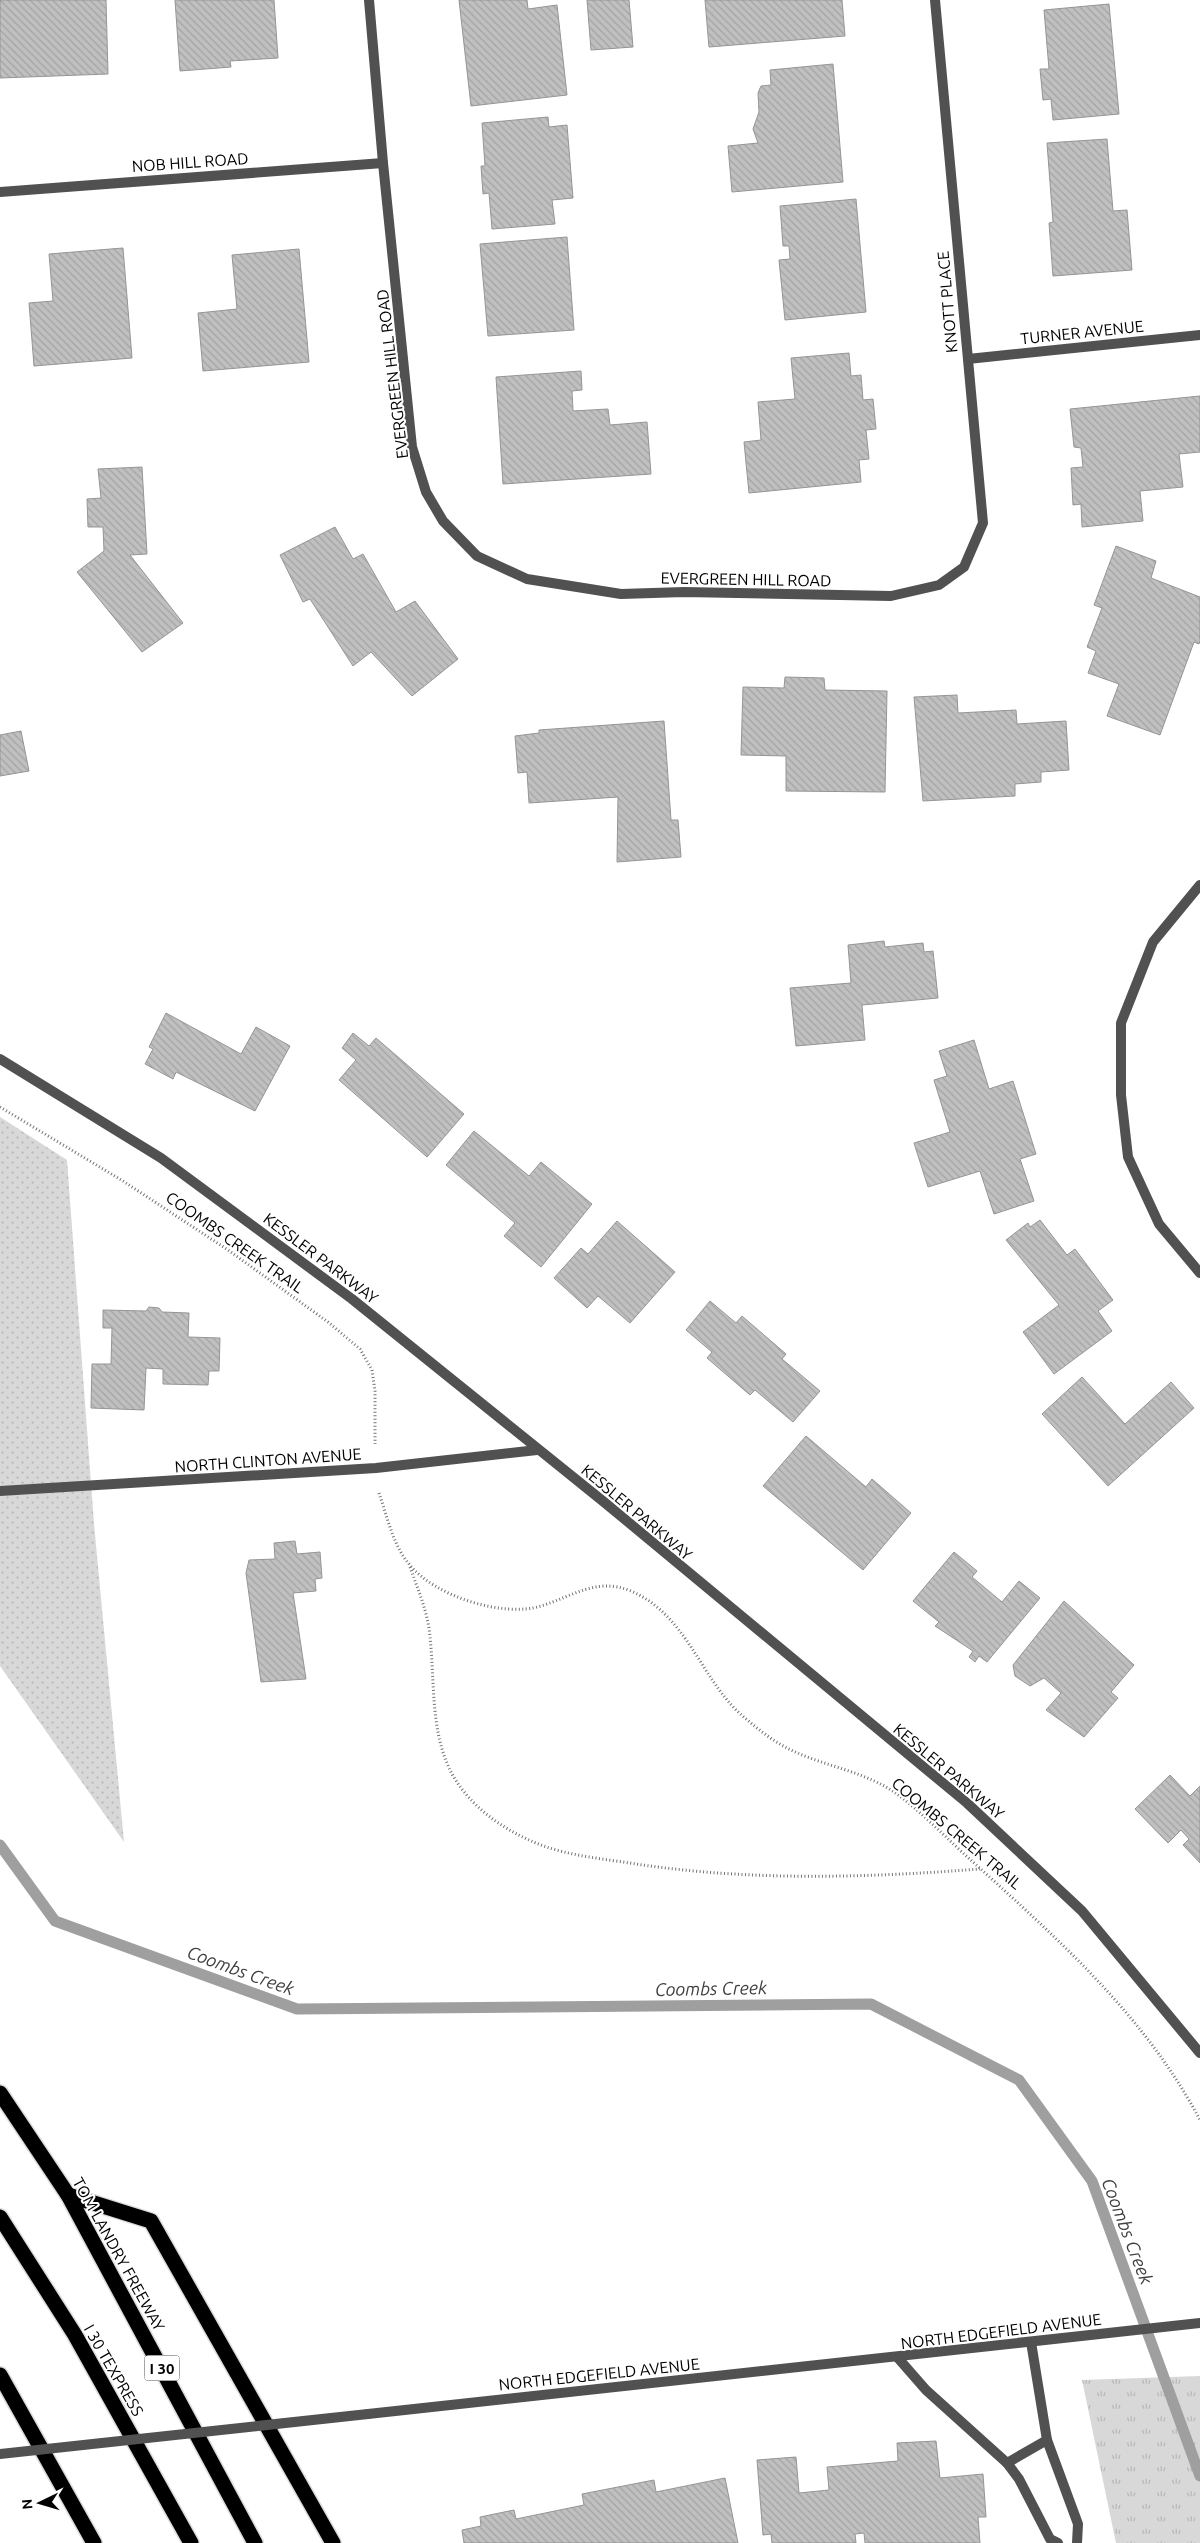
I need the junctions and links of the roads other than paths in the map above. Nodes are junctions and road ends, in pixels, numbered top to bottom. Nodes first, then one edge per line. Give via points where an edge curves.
1 (369, 0) edge
2 (935, 0) edge
3 (383, 163) junction
4 (0, 192) edge
5 (1200, 335) edge
6 (968, 359) junction
7 (939, 585) joint
8 (1200, 885) edge
9 (0, 1059) edge
10 (1200, 1273) edge
11 (537, 1450) junction
12 (0, 1492) edge
13 (1200, 2053) edge
14 (0, 2093) edge
15 (68, 2195) junction
16 (0, 2217) edge
17 (1200, 2323) edge
18 (1031, 2342) junction
19 (898, 2358) junction
20 (0, 2374) edge
21 (1047, 2440) junction
22 (0, 2454) edge
23 (1007, 2463) junction
24 (94, 2543) edge
25 (191, 2543) edge
26 (255, 2543) edge
27 (333, 2543) edge
28 (1058, 2543) edge
29 (1077, 2543) edge

1 - 3 street, EVERGREEN HILL ROAD
2 - 6 street, KNOTT PLACE
3 - 4 street, NOB HILL ROAD
3 - 7 street, EVERGREEN HILL ROAD via 412,447 426,492 443,521 477,556 528,578 621,594 891,596
5 - 6 street, TURNER AVENUE
6 - 7 street, KNOTT PLACE via 982,522 964,567
8 - 10 street via 1153,942 1122,1023 1122,1096 1128,1158 1159,1224
9 - 11 street, KESSLER PARKWAY via 169,1164 352,1299
11 - 12 street, NORTH CLINTON AVENUE via 376,1468
11 - 13 street, KESSLER PARKWAY via 967,1803 1082,1911
14 - 15 highway, TOM LANDRY FREEWAY / I 30
15 - 26 highway, TOM LANDRY FREEWAY / I 30
15 - 27 highway via 151,2221
16 - 25 highway, I 30 TEXPRESS via 75,2335
17 - 18 street, NORTH EDGEFIELD AVENUE
18 - 19 street, NORTH EDGEFIELD AVENUE
18 - 21 street
19 - 22 street, NORTH EDGEFIELD AVENUE, bridge
19 - 23 street via 926,2390
20 - 24 highway
21 - 23 street
21 - 29 street via 1078,2524
23 - 28 street via 1050,2538

